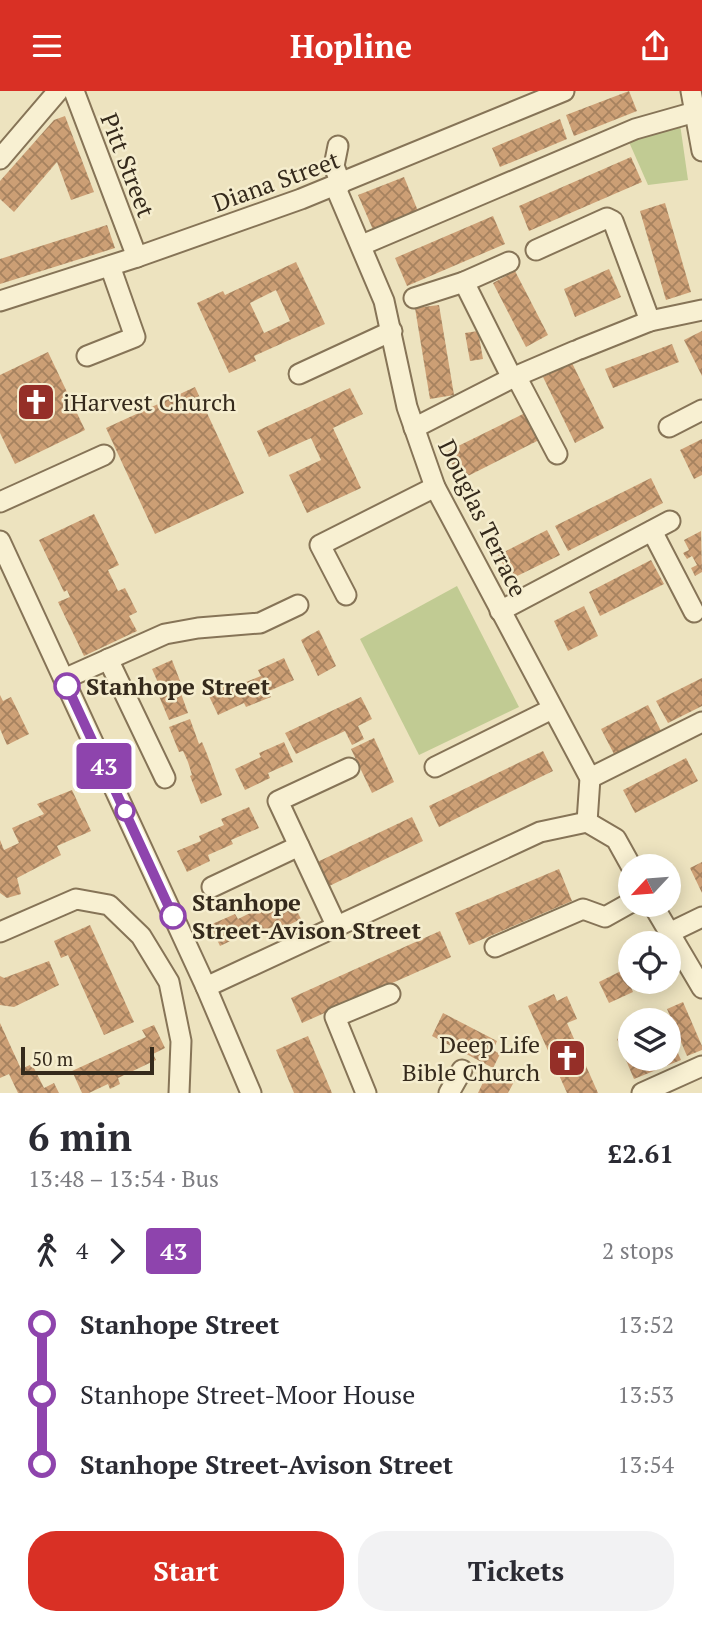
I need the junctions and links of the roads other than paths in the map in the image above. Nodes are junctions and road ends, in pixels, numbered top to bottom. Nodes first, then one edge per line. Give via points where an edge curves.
1 (58, 91) edge
2 (74, 91) edge
3 (564, 91) edge
4 (691, 91) edge
5 (695, 112) junction
6 (338, 146) dead end
7 (702, 151) edge
8 (0, 159) edge
9 (338, 185) junction
10 (362, 245) junction
11 (536, 250) dead end
12 (137, 257) junction
13 (509, 262) dead end
14 (110, 266) junction
15 (464, 282) junction
16 (414, 298) dead end
17 (0, 301) edge
18 (702, 310) edge
19 (650, 321) junction
20 (392, 331) junction
21 (87, 356) dead end
22 (299, 374) dead end
23 (515, 378) junction
24 (702, 409) edge
25 (669, 427) dead end
26 (414, 428) junction
27 (557, 454) dead end
28 (104, 455) dead end
29 (435, 487) junction
30 (0, 502) edge
31 (670, 521) dead end
32 (652, 531) junction
33 (0, 541) edge
34 (346, 596) dead end
35 (298, 605) dead end
36 (500, 611) junction
37 (694, 612) dead end
38 (108, 659) junction
39 (64, 679) junction
40 (552, 709) junction
41 (702, 722) edge
42 (435, 767) dead end
43 (349, 768) dead end
44 (165, 778) dead end
45 (590, 778) junction
46 (587, 823) junction
47 (299, 846) junction
48 (624, 854) edge
49 (212, 887) dead end
50 (618, 910) edge
51 (702, 917) edge
52 (337, 927) junction
53 (672, 931) edge
54 (0, 932) edge
55 (495, 947) dead end
56 (681, 954) edge
57 (206, 987) junction
58 (702, 988) edge
59 (390, 994) dead end
60 (702, 1066) edge
61 (462, 1070) dead end
62 (179, 1093) edge
63 (251, 1093) edge
64 (366, 1093) edge
65 (449, 1093) edge
66 (642, 1093) edge

1 - 8 street
2 - 12 street, Pitt Street
3 - 9 street, Diana Street
4 - 5 street
5 - 7 street
5 - 10 street via 635,129
6 - 9 street, Douglas Terrace via 334,166
9 - 10 street, Douglas Terrace
9 - 12 street, Diana Street
10 - 20 street, Douglas Terrace
11 - 19 street via 607,218 613,221
12 - 14 street, Diana Street
13 - 15 street
14 - 17 street, Diana Street
14 - 21 street via 135,337
15 - 16 street
15 - 23 street
18 - 19 street
19 - 23 street
20 - 22 street
20 - 26 street, Douglas Terrace
23 - 26 street
23 - 27 street
24 - 25 street
26 - 29 street, Douglas Terrace
28 - 30 street
29 - 34 street via 320,545
29 - 36 street, Douglas Terrace
31 - 32 street
32 - 36 street
32 - 37 street
33 - 39 street
35 - 38 street via 260,623 165,634
36 - 40 street, Douglas Terrace
38 - 39 street
38 - 44 street
39 - 57 street
40 - 42 street
40 - 45 street, Douglas Terrace
41 - 45 street
43 - 47 street via 278,801
45 - 46 street
46 - 48 street via 616,839
46 - 52 street via 540,832
47 - 49 street
47 - 52 street
50 - 55 street via 605,918 583,909
51 - 53 street
52 - 57 street
54 - 62 street via 76,899 109,905 141,936 169,982 181,1041
56 - 58 street
57 - 63 street
59 - 64 street via 334,1017
60 - 66 street
61 - 65 street

